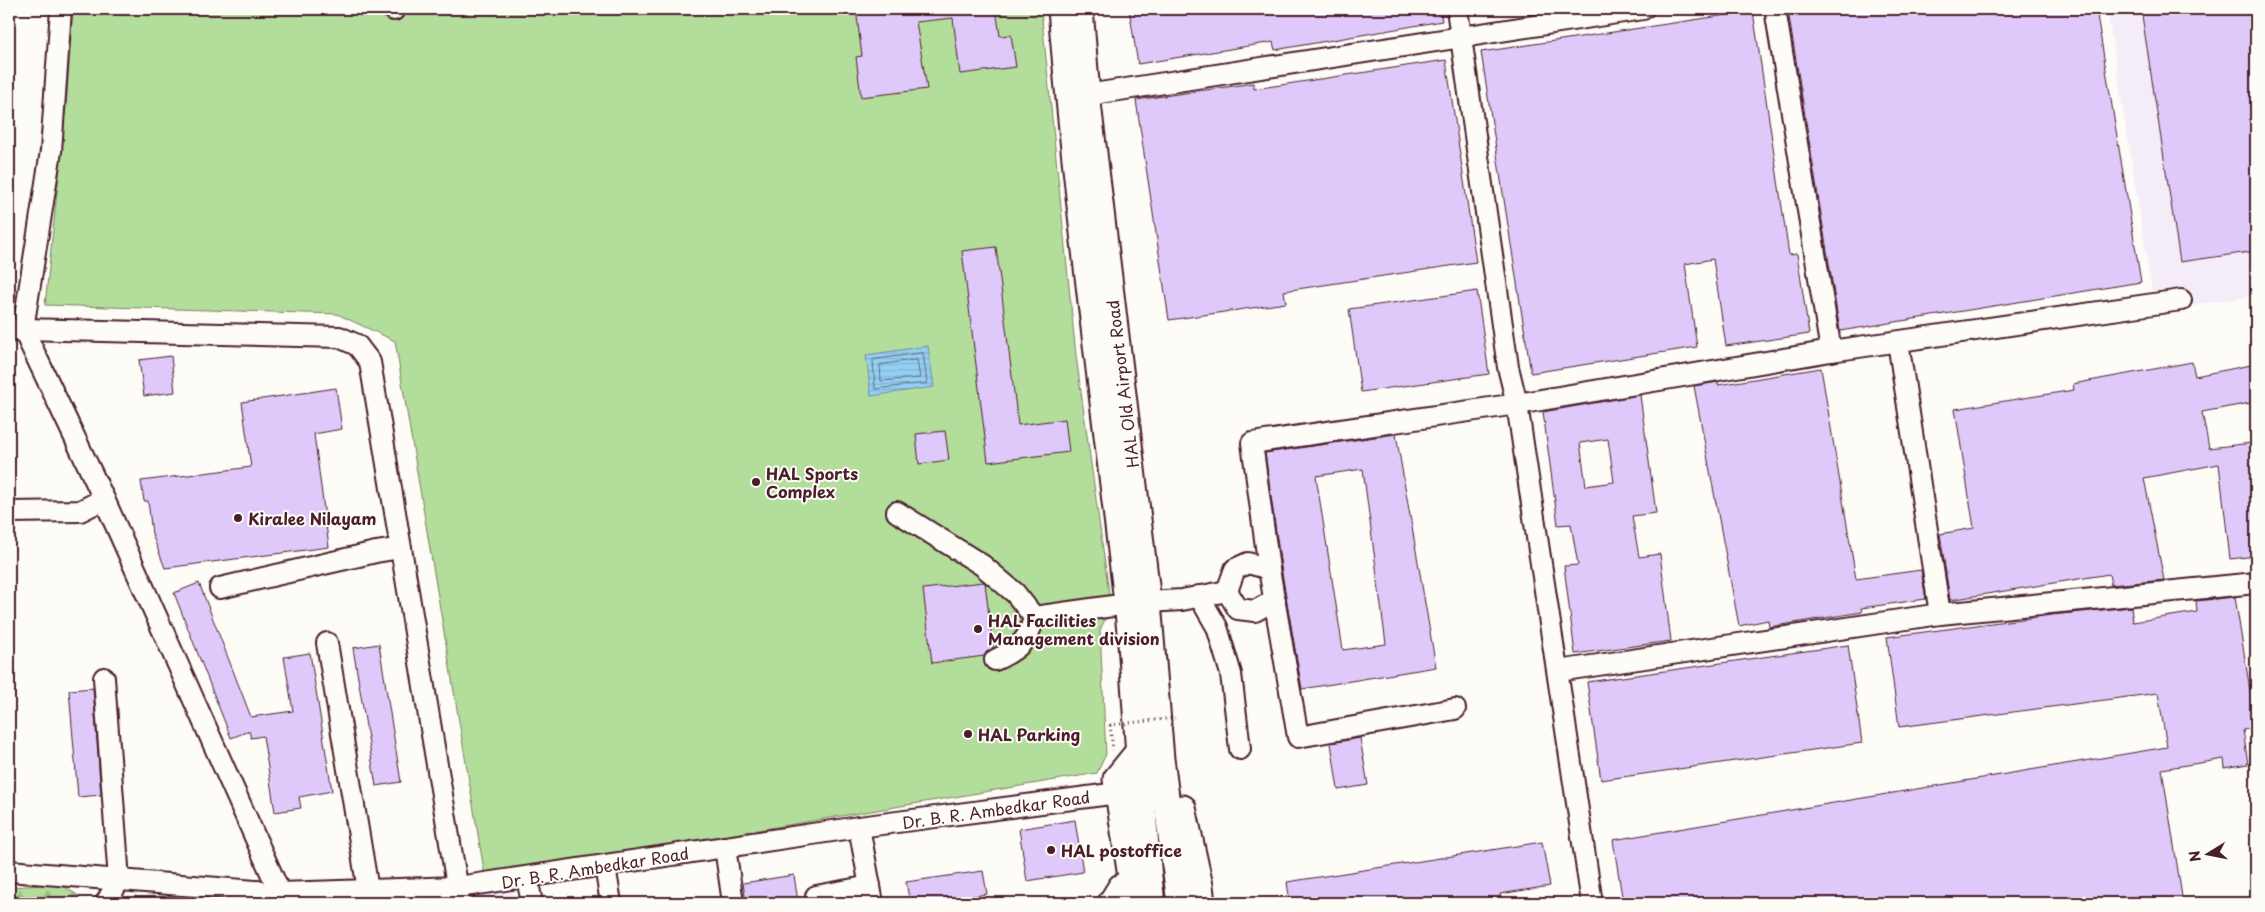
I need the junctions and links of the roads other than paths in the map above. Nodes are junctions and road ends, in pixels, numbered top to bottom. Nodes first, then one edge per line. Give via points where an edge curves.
1 (61, 9) edge
2 (1061, 9) edge
3 (1080, 9) edge
4 (1457, 9) edge
5 (1643, 9) edge
6 (1776, 9) edge
7 (1461, 36) junction
8 (1088, 95) junction
9 (2181, 300) dead end
10 (16, 331) edge
11 (1898, 342) junction
12 (1831, 352) junction
13 (1517, 404) junction
14 (104, 499) junction
15 (9, 512) edge
16 (897, 512) dead end
17 (401, 548) junction
18 (1269, 569) junction
19 (2256, 583) edge
20 (220, 588) dead end
21 (1227, 591) junction
22 (1199, 596) junction
23 (1275, 600) junction
24 (1137, 603) junction
25 (1940, 614) junction
26 (1034, 617) junction
27 (327, 643) dead end
28 (995, 660) dead end
29 (1558, 671) junction
30 (104, 678) dead end
31 (1455, 709) dead end
32 (1240, 749) dead end
33 (1138, 755) junction
34 (1118, 793) junction
35 (859, 827) junction
36 (725, 847) junction
37 (605, 866) junction
38 (9, 872) edge
39 (528, 878) junction
40 (118, 880) junction
41 (1133, 892) edge
42 (280, 893) junction
43 (459, 895) edge
44 (871, 895) edge
45 (371, 897) edge
46 (106, 903) edge
47 (532, 903) edge
48 (611, 903) edge
49 (733, 903) edge
50 (817, 903) edge
51 (1108, 903) edge
52 (1152, 903) edge
53 (1180, 903) edge
54 (1202, 903) edge
55 (1592, 903) edge

1 - 10 street via 51,151
2 - 24 main road, HAL Old Airport Road via 1068,97
3 - 8 main road, HAL Old Airport Road
4 - 7 street
5 - 7 street
6 - 12 street
7 - 8 street
7 - 13 street via 1508,367
8 - 24 main road, HAL Old Airport Road
9 - 11 street
10 - 14 street
10 - 17 street via 339,337 357,345 370,362
11 - 12 street
11 - 25 street
12 - 13 street
13 - 18 street via 1252,443
13 - 29 street
14 - 15 street via 80,511
14 - 42 street
16 - 26 street via 982,565 1015,592
17 - 20 street
17 - 43 street
18 - 21 street via 1248,562 1235,569
18 - 23 street
19 - 25 street
21 - 22 street
21 - 23 street via 1238,609 1255,612
22 - 24 street
22 - 32 street via 1217,627 1230,674
23 - 31 street via 1298,737
24 - 26 street
24 - 33 main road, HAL Old Airport Road
25 - 29 street
26 - 28 street via 1031,632 1014,651
27 - 45 street
29 - 55 street
30 - 40 street
33 - 34 main road via 1116,779
33 - 52 main road
33 - 53 main road
33 - 54 main road via 1176,777
34 - 35 street, Dr. B. R. Ambedkar Road
34 - 41 main road
35 - 36 street, Dr. B. R. Ambedkar Road
35 - 44 street
36 - 37 street, Dr. B. R. Ambedkar Road
36 - 49 street
37 - 39 street, Dr. B. R. Ambedkar Road
37 - 48 street
38 - 40 street, Dr. B. R. Ambedkar Road
39 - 43 street, Dr. B. R. Ambedkar Road
39 - 47 street
40 - 42 street, Dr. B. R. Ambedkar Road
40 - 46 street
41 - 51 street via 1119,885
42 - 45 street, Dr. B. R. Ambedkar Road
43 - 45 street, Dr. B. R. Ambedkar Road
44 - 50 street via 816,896

